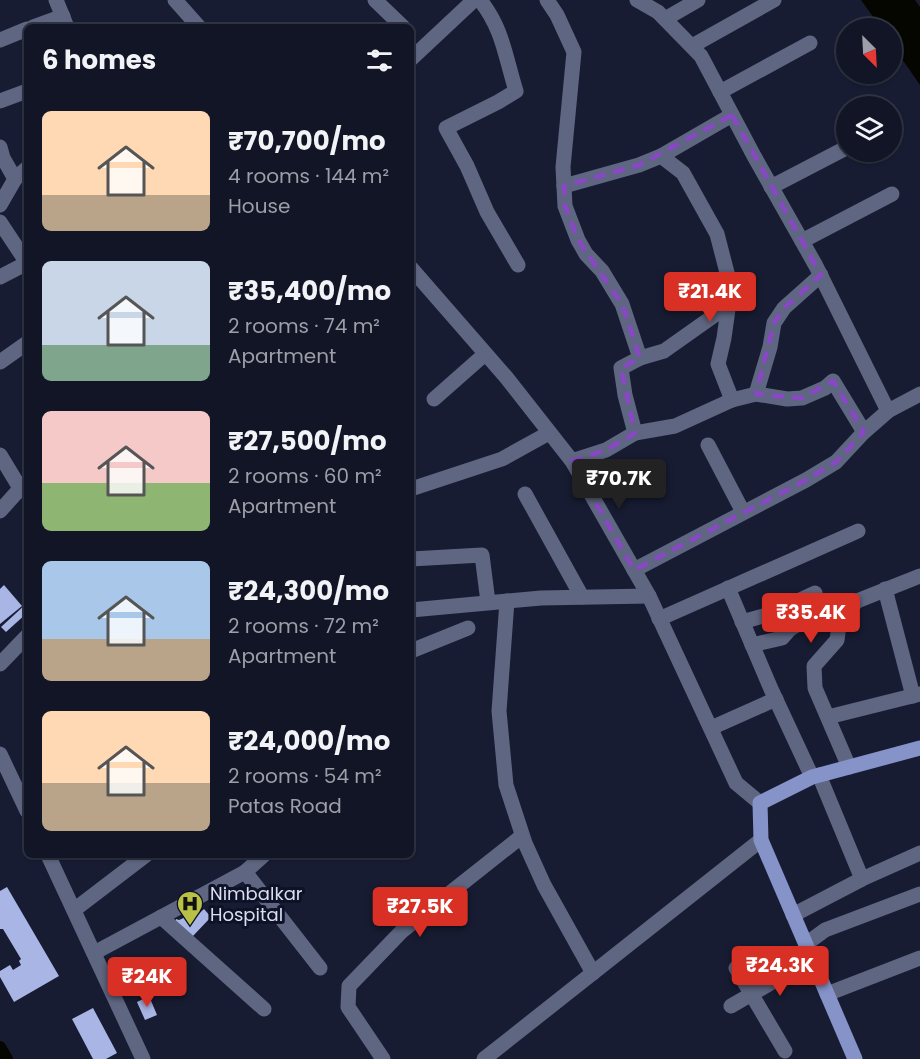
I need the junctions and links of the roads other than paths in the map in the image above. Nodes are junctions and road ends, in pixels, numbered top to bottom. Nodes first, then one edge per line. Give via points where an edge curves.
1 (57, 0) edge
2 (375, 0) edge
3 (474, 0) edge
4 (480, 0) edge
5 (548, 0) edge
6 (637, 0) edge
7 (698, 0) edge
8 (774, 0) edge
9 (177, 1) edge
10 (665, 19) junction
11 (65, 21) edge
12 (49, 24) edge
13 (189, 24) edge
14 (400, 24) edge
15 (24, 30) edge
16 (0, 40) edge
17 (810, 43) dead end
18 (692, 46) junction
19 (414, 49) edge
20 (24, 92) edge
21 (720, 92) junction
22 (0, 102) edge
23 (732, 115) junction
24 (0, 147) edge
25 (836, 153) edge
26 (661, 156) junction
27 (24, 171) edge
28 (15, 179) junction
29 (564, 186) junction
30 (771, 187) junction
31 (892, 194) dead end
32 (0, 205) edge
33 (0, 222) edge
34 (802, 241) junction
35 (24, 258) edge
36 (24, 265) edge
37 (518, 265) dead end
38 (414, 271) edge
39 (821, 275) junction
40 (0, 277) edge
41 (729, 305) junction
42 (24, 345) edge
43 (485, 354) junction
44 (640, 358) junction
45 (0, 362) edge
46 (756, 394) junction
47 (920, 394) edge
48 (434, 399) dead end
49 (732, 400) junction
50 (888, 411) junction
51 (864, 432) junction
52 (549, 433) junction
53 (634, 433) junction
54 (708, 446) dead end
55 (0, 454) edge
56 (572, 461) junction
57 (24, 486) edge
58 (24, 488) edge
59 (414, 488) edge
60 (525, 494) dead end
61 (0, 511) edge
62 (743, 512) junction
63 (858, 531) dead end
64 (414, 559) edge
65 (634, 570) junction
66 (920, 576) edge
67 (728, 588) junction
68 (885, 588) junction
69 (814, 593) dead end
70 (649, 596) junction
71 (582, 597) junction
72 (507, 601) junction
73 (488, 602) junction
74 (414, 610) edge
75 (659, 619) junction
76 (840, 619) junction
77 (742, 622) junction
78 (468, 628) dead end
79 (24, 639) edge
80 (752, 645) junction
81 (414, 650) edge
82 (0, 664) edge
83 (917, 695) edge
84 (776, 699) junction
85 (828, 717) junction
86 (711, 728) junction
87 (920, 748) edge
88 (0, 754) edge
89 (849, 767) junction
90 (815, 776) junction
91 (760, 803) junction
92 (24, 805) edge
93 (522, 836) junction
94 (761, 840) junction
95 (920, 853) edge
96 (49, 858) edge
97 (142, 858) edge
98 (261, 858) edge
99 (245, 872) junction
100 (862, 879) junction
101 (920, 894) edge
102 (74, 910) junction
103 (793, 915) junction
104 (161, 917) junction
105 (806, 944) junction
106 (94, 953) junction
107 (920, 958) edge
108 (812, 959) junction
109 (320, 968) dead end
110 (736, 968) dead end
111 (593, 973) junction
112 (751, 994) junction
113 (827, 994) junction
114 (730, 1006) dead end
115 (264, 1009) dead end
116 (785, 1051) dead end
117 (143, 1059) edge
118 (382, 1059) edge
119 (484, 1059) edge
120 (855, 1059) edge

1 - 11 street
2 - 14 street
3 - 19 street
4 - 37 street via 500,33 516,91 446,128
5 - 29 street via 574,52
6 - 10 street
7 - 10 street
8 - 18 street
9 - 13 street
10 - 18 street
11 - 12 street
15 - 16 street
17 - 21 street
18 - 21 street
20 - 22 street
21 - 23 street
23 - 26 street
23 - 30 street
24 - 28 street
25 - 30 street
26 - 29 street
26 - 41 street via 683,173 717,234 731,288
27 - 28 street
28 - 32 street
29 - 44 street via 565,206 578,240 622,303
30 - 34 street
31 - 34 street
33 - 35 street
34 - 39 street
36 - 40 street
38 - 43 street
39 - 46 street via 784,308 774,323
39 - 50 street
41 - 44 street via 664,351
41 - 49 street via 718,364
42 - 45 street
43 - 48 street
43 - 52 street
44 - 53 street via 621,368
46 - 49 street
46 - 51 street via 802,398 833,381
47 - 50 street
49 - 53 street via 675,426
50 - 51 street
51 - 62 street via 836,462
52 - 56 street
52 - 59 street via 502,459
53 - 56 street via 606,450
54 - 62 street
55 - 57 street
56 - 65 street
58 - 61 street
60 - 71 street
62 - 65 street
63 - 67 street
64 - 73 street via 482,555
65 - 70 street
66 - 68 street
67 - 75 street
67 - 77 street
68 - 76 street via 857,601
68 - 83 street
69 - 77 street via 770,614
70 - 71 street
70 - 75 street
71 - 72 street
72 - 73 street
72 - 93 street via 499,711 506,785
73 - 74 street
75 - 86 street
76 - 80 street via 807,619 782,638
76 - 85 street via 837,640 814,666 815,688
77 - 80 street
78 - 81 street
79 - 82 street
80 - 84 street
83 - 85 street
84 - 86 street
84 - 90 street
85 - 89 street
86 - 91 street via 736,783
87 - 89 main road
88 - 92 street
89 - 90 main road
90 - 91 main road
90 - 100 street
91 - 94 main road
93 - 111 street via 543,885
93 - 118 street via 402,931 349,986 348,1007
94 - 103 main road
94 - 111 street
95 - 100 street
96 - 102 street
97 - 102 street
98 - 99 street
99 - 104 street
99 - 109 street
100 - 103 street
101 - 105 street via 825,930
102 - 106 street
103 - 105 main road
104 - 106 street
104 - 115 street
105 - 108 main road
106 - 117 street
107 - 113 street
108 - 112 street
108 - 113 main road
110 - 112 street
111 - 119 street
112 - 114 street
112 - 116 street
113 - 120 main road

